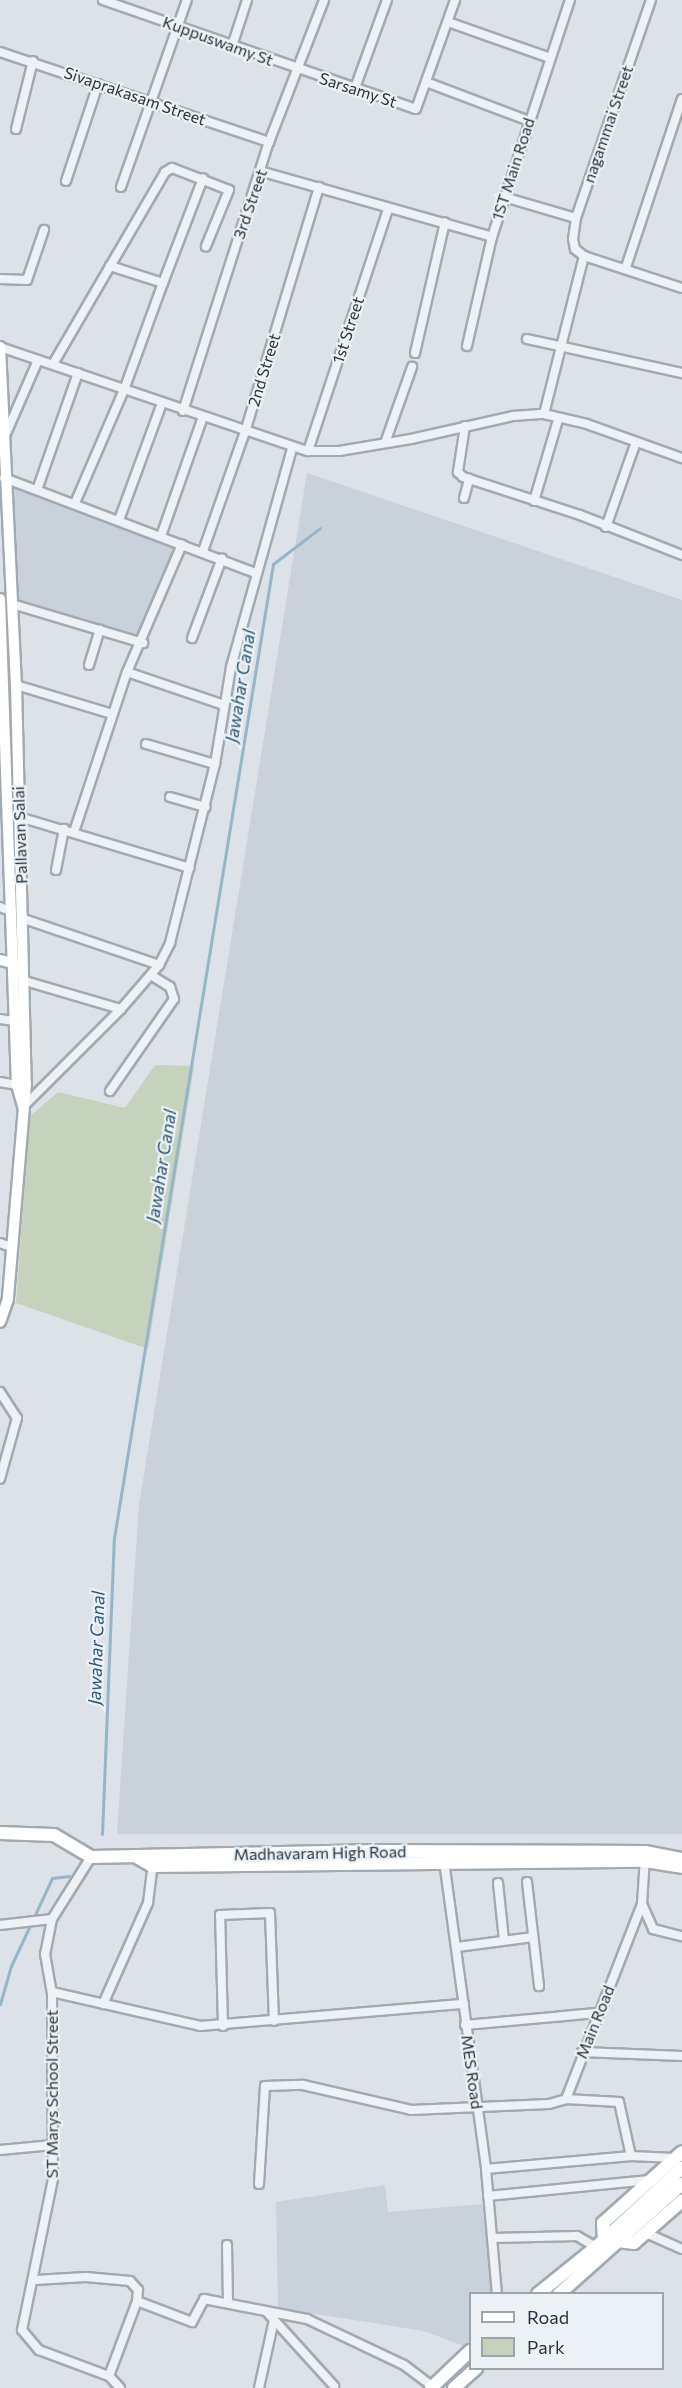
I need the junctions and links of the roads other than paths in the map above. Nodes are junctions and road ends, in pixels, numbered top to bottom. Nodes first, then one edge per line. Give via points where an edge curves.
1 (103, 0) edge
2 (187, 0) edge
3 (248, 0) edge
4 (324, 0) edge
5 (387, 0) edge
6 (455, 0) edge
7 (570, 0) edge
8 (651, 0) edge
9 (448, 22) junction
10 (178, 27) junction
11 (232, 46) junction
12 (0, 52) edge
13 (550, 58) junction
14 (33, 61) junction
15 (299, 71) junction
16 (426, 82) junction
17 (98, 84) junction
18 (355, 88) junction
19 (682, 99) edge
20 (152, 102) junction
21 (529, 121) junction
22 (16, 129) dead end
23 (269, 142) junction
24 (262, 172) junction
25 (203, 178) junction
26 (66, 181) dead end
27 (121, 187) dead end
28 (319, 187) junction
29 (504, 197) junction
30 (388, 209) junction
31 (576, 218) junction
32 (445, 222) junction
33 (44, 230) dead end
34 (492, 237) junction
35 (206, 246) dead end
36 (584, 256) junction
37 (110, 266) junction
38 (626, 267) junction
39 (0, 279) edge
40 (163, 283) junction
41 (682, 288) edge
42 (527, 339) dead end
43 (560, 344) junction
44 (467, 345) dead end
45 (0, 347) edge
46 (415, 353) dead end
47 (38, 360) junction
48 (53, 364) junction
49 (411, 367) dead end
50 (78, 373) junction
51 (682, 373) edge
52 (124, 390) junction
53 (162, 403) junction
54 (183, 411) junction
55 (544, 414) junction
56 (203, 417) junction
57 (558, 420) junction
58 (465, 426) junction
59 (245, 432) junction
60 (3, 442) junction
61 (636, 442) junction
62 (385, 443) junction
63 (292, 448) junction
64 (308, 451) junction
65 (682, 458) edge
66 (4, 478) junction
67 (469, 479) junction
68 (37, 490) junction
69 (464, 498) dead end
70 (534, 501) junction
71 (75, 503) junction
72 (119, 520) junction
73 (606, 527) junction
74 (161, 536) junction
75 (182, 544) junction
76 (203, 551) junction
77 (682, 555) edge
78 (222, 558) junction
79 (256, 573) junction
80 (0, 599) edge
81 (12, 604) junction
82 (100, 630) junction
83 (1, 638) edge
84 (192, 638) dead end
85 (143, 644) junction
86 (89, 665) dead end
87 (127, 672) junction
88 (16, 685) junction
89 (224, 705) junction
90 (112, 714) junction
91 (146, 744) dead end
92 (215, 764) junction
93 (170, 797) dead end
94 (206, 807) junction
95 (19, 817) junction
96 (3, 821) edge
97 (64, 829) junction
98 (74, 832) junction
99 (190, 868) junction
100 (56, 870) dead end
101 (5, 909) edge
102 (24, 919) junction
103 (0, 960) edge
104 (13, 963) junction
105 (159, 965) junction
106 (151, 975) junction
107 (25, 981) junction
108 (121, 1009) junction
109 (0, 1019) edge
110 (15, 1021) junction
111 (0, 1082) edge
112 (17, 1084) junction
113 (111, 1091) dead end
114 (23, 1106) junction
115 (0, 1243) edge
116 (11, 1247) junction
117 (4, 1297) edge
118 (0, 1322) edge
119 (0, 1392) edge
120 (0, 1479) edge
121 (0, 1833) edge
122 (91, 1857) junction
123 (645, 1857) junction
124 (443, 1858) junction
125 (682, 1859) edge
126 (153, 1860) junction
127 (682, 1867) edge
128 (527, 1882) dead end
129 (498, 1883) dead end
130 (642, 1904) junction
131 (52, 1919) junction
132 (0, 1925) edge
133 (682, 1936) edge
134 (533, 1938) junction
135 (504, 1940) junction
136 (457, 1947) junction
137 (539, 1986) dead end
138 (52, 1992) junction
139 (103, 2004) junction
140 (464, 2004) junction
141 (598, 2013) junction
142 (274, 2021) junction
143 (465, 2025) junction
144 (223, 2026) junction
145 (582, 2052) junction
146 (682, 2055) edge
147 (566, 2099) junction
148 (477, 2108) junction
149 (52, 2145) junction
150 (0, 2150) edge
151 (631, 2156) junction
152 (680, 2160) edge
153 (486, 2169) junction
154 (649, 2180) junction
155 (259, 2184) dead end
156 (682, 2184) edge
157 (488, 2196) junction
158 (682, 2201) edge
159 (646, 2233) junction
160 (494, 2238) junction
161 (618, 2241) junction
162 (600, 2243) junction
163 (227, 2246) dead end
164 (682, 2249) edge
165 (35, 2280) junction
166 (497, 2292) edge
167 (540, 2292) edge
168 (562, 2292) edge
169 (137, 2301) junction
170 (228, 2303) junction
171 (266, 2312) junction
172 (274, 2320) junction
173 (469, 2353) edge
174 (474, 2370) edge
175 (109, 2376) junction
176 (334, 2386) dead end
177 (432, 2387) edge
178 (120, 2388) edge
179 (259, 2388) edge
180 (454, 2388) edge

1 - 10 street, Kuppuswamy St
2 - 10 street
3 - 11 street
4 - 15 street, 3rd Street
5 - 18 street
6 - 9 street
7 - 13 street, 1ST Main Road
8 - 31 street, nagammai Street
9 - 13 street
9 - 16 street
10 - 11 street, Kuppuswamy St
10 - 20 street
11 - 15 street, Kuppuswamy St
12 - 14 street, Sivaprakasam Street
13 - 21 street, 1ST Main Road
14 - 17 street, Sivaprakasam Street
14 - 22 street
15 - 18 street, Sarsamy St
15 - 23 street, 3rd Street
16 - 18 street, Sarsamy St via 416,110
16 - 21 street
17 - 20 street, Sivaprakasam Street
17 - 26 street
19 - 38 street
20 - 23 street, Sivaprakasam Street
20 - 27 street
21 - 29 street, 1ST Main Road
23 - 24 street, 3rd Street
24 - 28 street
24 - 54 street, 3rd Street
25 - 35 street via 227,187 229,194
25 - 37 street via 178,169 165,172
25 - 40 street
28 - 30 street
28 - 59 street, 2nd Street
29 - 31 street
29 - 34 street, 1ST Main Road
30 - 32 street, 1ST Main Road
30 - 64 street, 1st Street
31 - 36 street, nagammai Street via 575,249
32 - 34 street, 1ST Main Road
32 - 46 street
33 - 39 street via 27,280
34 - 44 street
36 - 38 street
36 - 43 street
37 - 40 street
37 - 48 street
38 - 41 street
40 - 52 street
42 - 43 street
43 - 51 street
43 - 55 street
45 - 47 street
45 - 60 street, Pallavan Salai
47 - 48 street
47 - 60 street
48 - 50 street
49 - 62 street
50 - 52 street
50 - 68 street
52 - 53 street
52 - 71 street
53 - 54 street
53 - 72 street
54 - 56 street
55 - 57 street
55 - 58 street
56 - 59 street
56 - 74 street
57 - 61 street via 587,424
57 - 70 street
58 - 62 street
58 - 67 street via 458,472
59 - 63 street
59 - 76 street, 2nd Street
60 - 66 street, Pallavan Salai
61 - 65 street
61 - 73 street
62 - 64 street
63 - 64 street
63 - 79 street
66 - 68 street
66 - 81 street, Pallavan Salai
67 - 69 street
67 - 70 street
68 - 71 street
70 - 73 street
71 - 72 street
72 - 74 street
73 - 77 street
74 - 75 street
75 - 76 street
75 - 85 street
76 - 78 street
78 - 79 street
78 - 84 street
79 - 89 street
80 - 83 street
81 - 82 street
81 - 88 street, Pallavan Salai
82 - 85 street
82 - 86 street
83 - 96 street
85 - 87 street
87 - 89 street
87 - 90 street
88 - 90 street
88 - 95 street, Pallavan Salai
89 - 92 street
90 - 98 street
91 - 92 street
92 - 94 street
93 - 94 street
94 - 99 street
95 - 97 street
95 - 102 street, Pallavan Salai
96 - 101 street
97 - 98 street
97 - 100 street
98 - 99 street
99 - 105 street via 174,930
101 - 104 street
102 - 105 street
102 - 107 street, Pallavan Salai
103 - 104 street
104 - 110 street
105 - 106 street
106 - 108 street
106 - 113 street via 170,987 174,999
107 - 108 street
107 - 114 street, Pallavan Salai
108 - 114 street
109 - 110 street
110 - 112 street
111 - 112 street
112 - 114 street
114 - 116 street, Pallavan Salai
115 - 116 street
116 - 117 street, Pallavan Salai
117 - 118 street, Pallavan Salai
119 - 120 street via 17,1418
121 - 122 main road via 54,1835
122 - 126 main road via 134,1855
122 - 131 street, ST Marys School Street
123 - 124 main road
123 - 125 main road
123 - 127 main road
123 - 130 street, Main Road
124 - 126 main road
124 - 136 street, MES Road
126 - 139 street via 148,1903
128 - 134 street
129 - 135 street
130 - 133 street via 653,1929
130 - 141 street, Main Road
131 - 132 street
131 - 138 street, ST Marys School Street via 45,1954
134 - 135 street
134 - 137 street
135 - 136 street
136 - 140 street, MES Road
138 - 139 street
138 - 149 street, ST Marys School Street
139 - 144 street via 200,2026
140 - 142 street
140 - 143 street, MES Road
141 - 143 street
141 - 145 street, Main Road
142 - 144 street
142 - 144 street via 270,1913 220,1915
143 - 148 street, MES Road
145 - 146 street
145 - 147 street, Main Road
147 - 148 street via 549,2104
147 - 151 street via 619,2102
148 - 153 street, MES Road
148 - 155 street via 393,2108 303,2085 265,2086
149 - 150 street
149 - 165 street, ST Marys School Street via 53,2179
151 - 152 street
151 - 153 street
152 - 154 main road
152 - 162 main road
153 - 157 street, MES Road
154 - 157 street
154 - 162 main road via 603,2223
156 - 161 main road
157 - 160 street, MES Road
158 - 159 main road
159 - 161 main road via 634,2243
159 - 164 street
160 - 162 street via 577,2236
160 - 166 street, MES Road
161 - 168 main road
162 - 167 main road
163 - 170 street
165 - 169 street via 86,2277 130,2281 138,2289
165 - 175 street, ST Marys School Street via 22,2330 27,2340 39,2350
169 - 170 street via 192,2322 204,2299
169 - 175 street
170 - 171 street
171 - 172 street
171 - 177 street via 315,2321 404,2365
172 - 176 street
172 - 179 street
173 - 177 main road
174 - 180 main road
175 - 178 street

